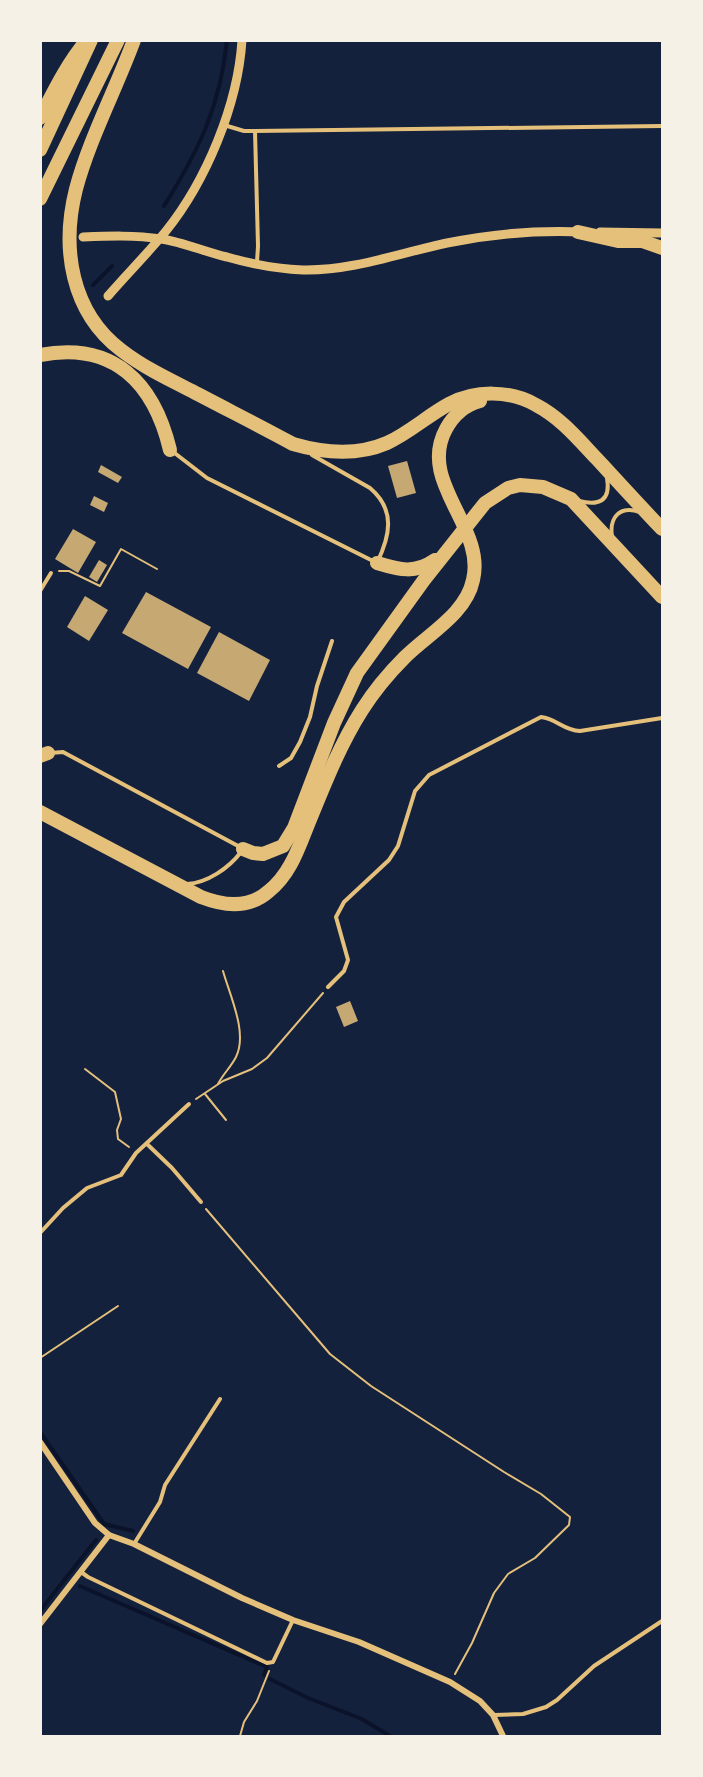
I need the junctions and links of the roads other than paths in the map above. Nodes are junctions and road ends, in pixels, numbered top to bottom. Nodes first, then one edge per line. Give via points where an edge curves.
1 (87, 40) edge
2 (92, 40) edge
3 (118, 40) edge
4 (134, 40) edge
5 (242, 40) edge
6 (40, 118) edge
7 (223, 124) junction
8 (663, 126) edge
9 (255, 131) junction
10 (40, 150) edge
11 (40, 199) edge
12 (578, 232) junction
13 (663, 233) edge
14 (83, 237) dead end
15 (160, 238) junction
16 (663, 248) edge
17 (256, 263) junction
18 (108, 296) dead end
19 (40, 356) edge
20 (505, 394) junction
21 (293, 444) junction
22 (170, 450) joint
23 (605, 468) junction
24 (571, 499) junction
25 (650, 516) junction
26 (663, 529) edge
27 (614, 546) junction
28 (444, 553) junction
29 (377, 563) junction
30 (51, 573) road end
31 (40, 591) edge
32 (663, 597) edge
33 (332, 641) dead end
34 (663, 718) edge
35 (44, 755) edge
36 (279, 765) dead end
37 (40, 812) edge
38 (243, 849) junction
39 (177, 884) junction
40 (328, 987) road end
41 (189, 1104) road end
42 (147, 1144) junction
43 (201, 1202) road end
44 (40, 1233) edge
45 (220, 1399) dead end
46 (40, 1442) edge
47 (109, 1535) junction
48 (134, 1544) junction
49 (81, 1572) junction
50 (292, 1620) junction
51 (663, 1621) edge
52 (40, 1624) edge
53 (493, 1715) junction
54 (503, 1737) edge

1 - 6 highway via 75,54
2 - 10 highway
3 - 11 highway
4 - 21 highway via 82,170 72,206 70,264 82,303 106,337 145,366
5 - 7 street via 238,72
7 - 9 lane
7 - 15 street via 198,180
8 - 9 lane
9 - 17 lane
12 - 13 street
12 - 16 highway
12 - 17 street via 544,231 462,240 341,267 304,270
14 - 15 street
15 - 17 street
15 - 18 street
19 - 22 highway via 84,354 122,369 150,396
20 - 21 highway via 449,404 398,437 373,448 328,452
20 - 23 highway via 551,414
20 - 39 highway via 472,403 459,412 443,434 439,449 442,478 474,553 476,568 468,595 390,673 361,711 334,762 287,872 269,892 243,904 216,903
21 - 29 lane via 379,495 385,505 389,531
22 - 29 lane via 207,478
23 - 24 lane via 609,486 603,500 588,504
23 - 25 highway
24 - 27 highway
24 - 28 highway via 543,487 508,488 485,503
25 - 26 highway
25 - 27 lane via 620,511 611,524
27 - 32 highway
28 - 29 highway via 425,567 413,570
28 - 38 highway via 357,673 294,828 283,846 263,854
30 - 31 lane
33 - 36 lane via 300,742 291,758
34 - 40 lane via 580,732 541,717 429,775 415,791 398,846 389,860 344,902 336,917 348,960 344,971
35 - 38 lane via 63,752
37 - 39 highway
38 - 39 lane via 234,862 205,879
41 - 42 lane
42 - 43 lane
42 - 44 lane via 121,1175 87,1188
45 - 48 lane via 165,1485 160,1502
46 - 47 street via 95,1523
47 - 48 street
47 - 49 street
48 - 50 street
49 - 50 lane via 271,1663
49 - 52 street
50 - 53 street via 359,1642 450,1682 480,1701
51 - 53 lane via 594,1666 546,1707 523,1714
53 - 54 street

